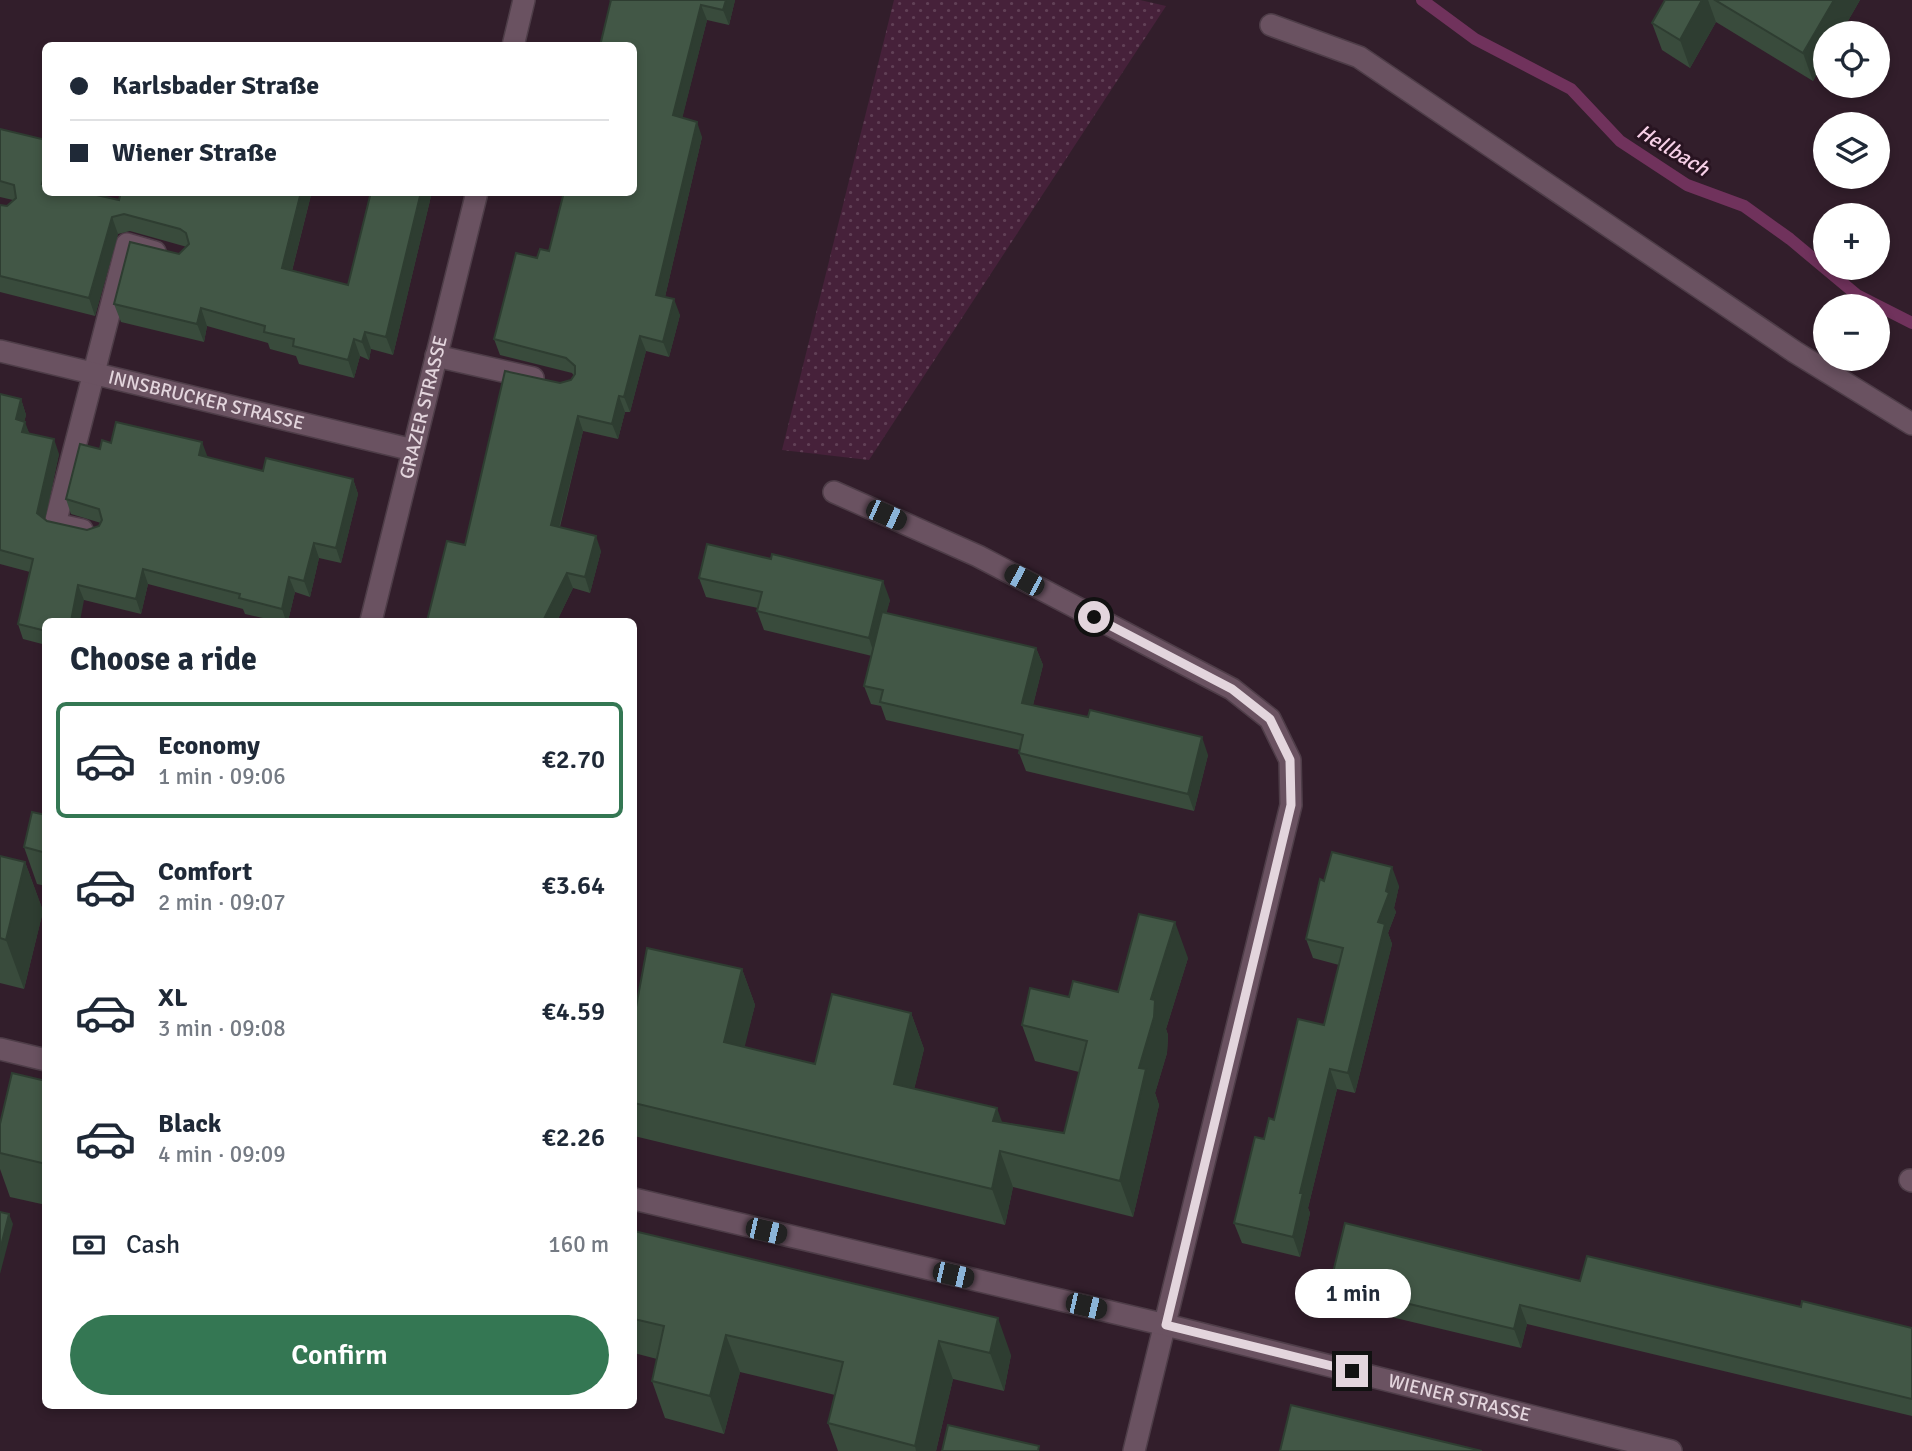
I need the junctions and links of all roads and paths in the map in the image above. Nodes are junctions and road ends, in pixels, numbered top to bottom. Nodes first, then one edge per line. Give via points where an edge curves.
1 (524, 0) edge
2 (1271, 25) dead end
3 (514, 42) edge
4 (476, 196) edge
5 (172, 256) edge
6 (0, 351) edge
7 (436, 356) junction
8 (93, 373) junction
9 (555, 383) edge
10 (1912, 424) edge
11 (413, 450) junction
12 (834, 492) dead end
13 (95, 533) edge
14 (372, 618) edge
15 (0, 1049) edge
16 (42, 1059) edge
17 (637, 1200) edge
18 (1166, 1325) junction
19 (1134, 1451) edge
20 (1671, 1451) edge

1 - 3 street
2 - 10 street via 1359,57 1796,352
4 - 7 street, GRAZER STRASSE
5 - 8 street via 127,244
6 - 8 street, INNSBRUCKER STRASSE
7 - 9 street
7 - 11 street, GRAZER STRASSE
8 - 11 street, INNSBRUCKER STRASSE
8 - 13 street via 55,524
11 - 14 street, GRAZER STRASSE
12 - 18 street via 978,556 1232,689 1270,719 1290,760 1291,805
15 - 16 street
17 - 18 street, WIENER STRASSE
18 - 19 street
18 - 20 street, WIENER STRASSE

